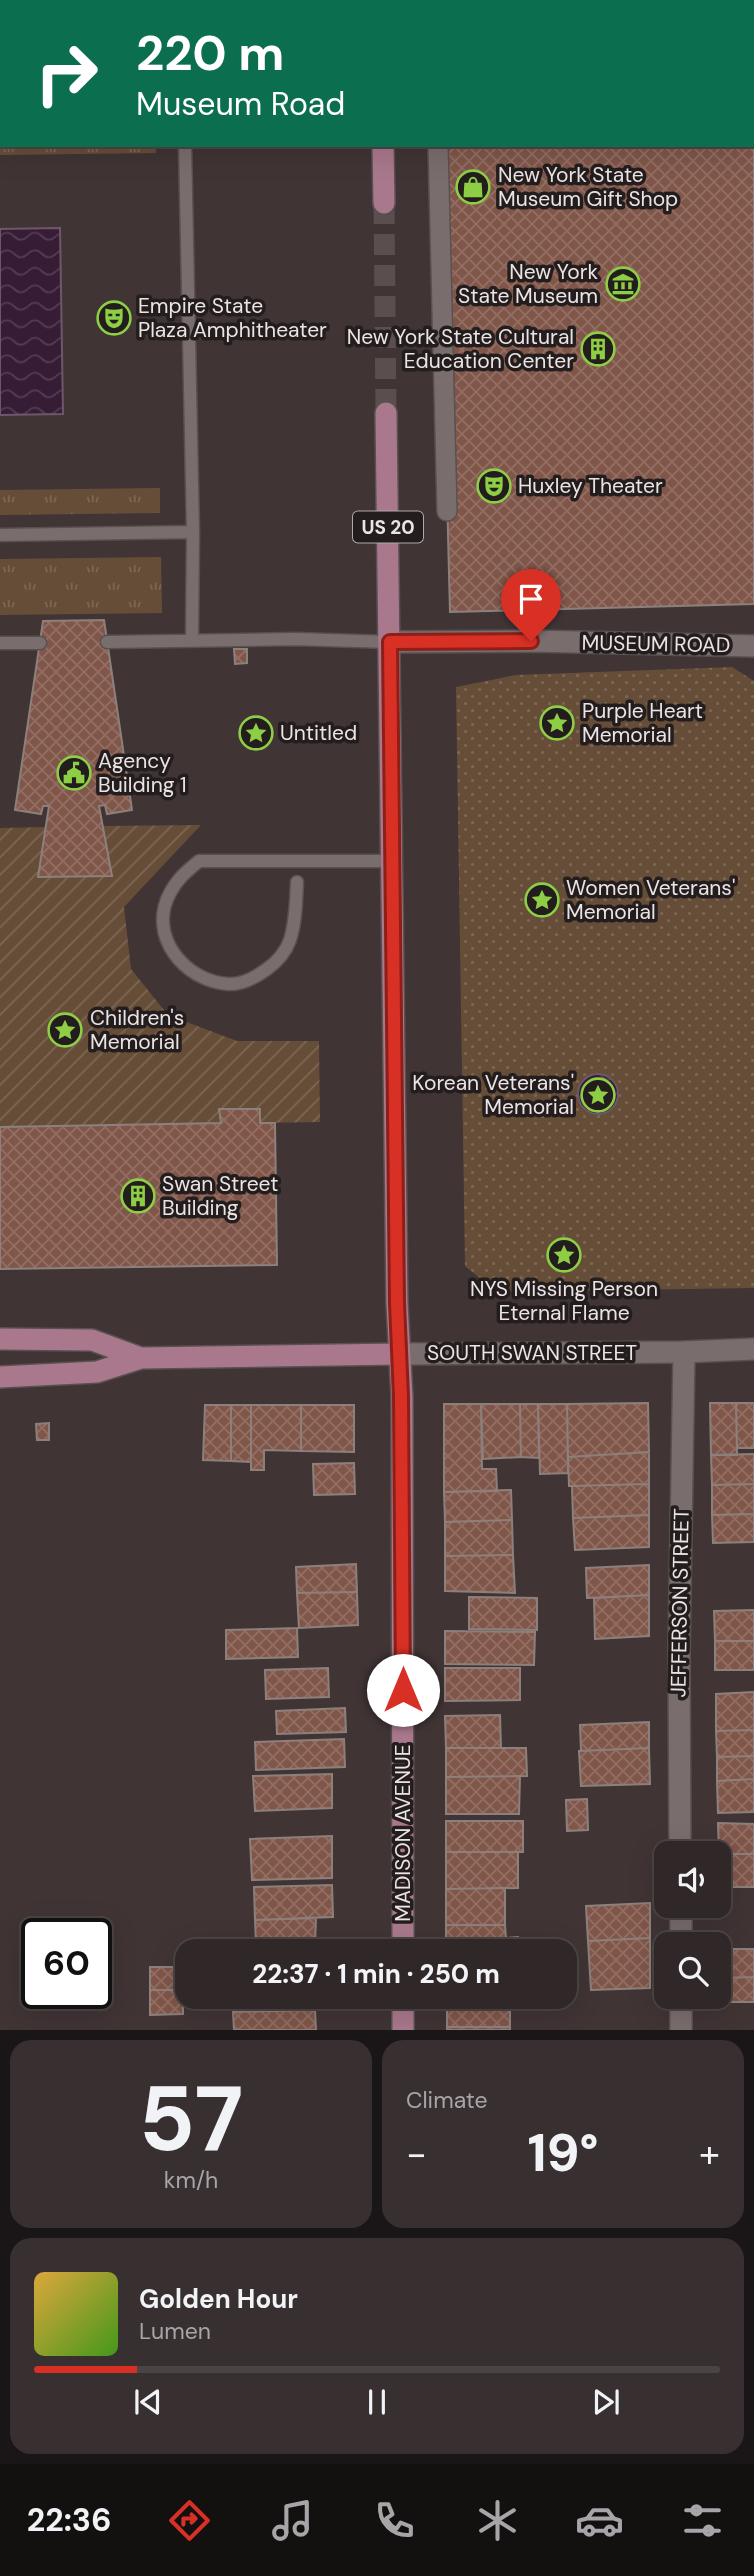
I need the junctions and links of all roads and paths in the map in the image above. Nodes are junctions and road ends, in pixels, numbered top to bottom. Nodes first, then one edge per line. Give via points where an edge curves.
1 (186, 147) edge
2 (383, 147) edge
3 (438, 147) edge
4 (384, 203) tunnel mouth
5 (386, 413) tunnel mouth
6 (447, 511) dead end
7 (193, 532) junction
8 (0, 535) edge
9 (192, 641) junction
10 (107, 642) dead end
11 (390, 642) junction
12 (0, 643) edge
13 (40, 643) dead end
14 (754, 646) edge
15 (391, 861) junction
16 (297, 882) dead end
17 (0, 1339) edge
18 (754, 1349) edge
19 (684, 1352) junction
20 (399, 1354) junction
21 (141, 1358) junction
22 (0, 1377) edge
23 (680, 1841) edge
24 (403, 1939) edge
25 (403, 2009) edge
26 (681, 2009) edge
27 (404, 2030) edge
28 (681, 2030) edge

1 - 7 lane
2 - 4 main road
3 - 6 street
5 - 11 main road, MADISON AVENUE / US 20
7 - 8 lane
7 - 9 lane
9 - 10 lane
9 - 11 lane
11 - 14 street, MUSEUM ROAD
11 - 15 main road, MADISON AVENUE / US 20
12 - 13 lane
15 - 16 lane via 199,861 180,876 169,895 163,918 167,943 181,965 204,979 230,984 254,978 276,963 289,942
15 - 20 main road, MADISON AVENUE / US 20
17 - 21 main road, SOUTH SWAN STREET via 92,1340
18 - 19 street, SOUTH SWAN STREET
19 - 20 street, SOUTH SWAN STREET
19 - 23 street, JEFFERSON STREET
20 - 21 main road, SOUTH SWAN STREET
20 - 24 main road, MADISON AVENUE / US 20
21 - 22 main road, SOUTH SWAN STREET via 97,1372
25 - 27 main road
26 - 28 street

